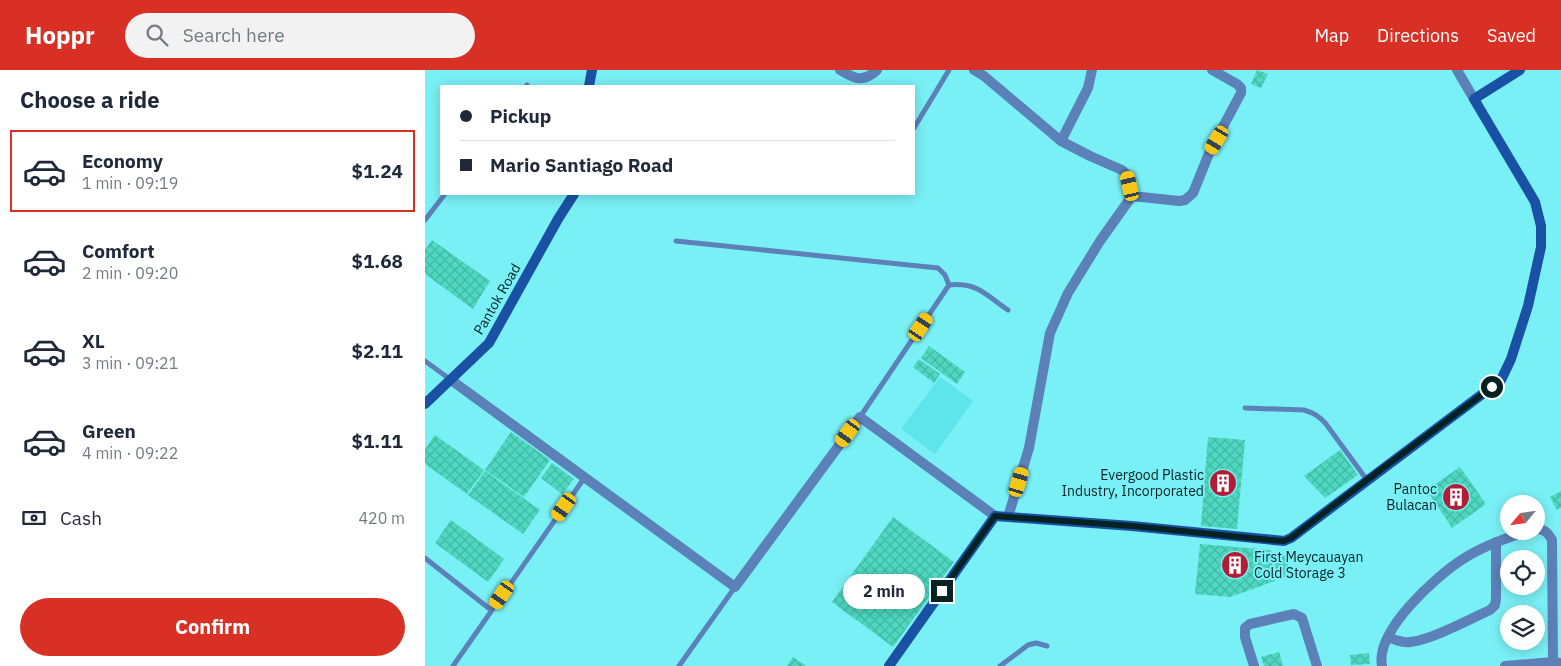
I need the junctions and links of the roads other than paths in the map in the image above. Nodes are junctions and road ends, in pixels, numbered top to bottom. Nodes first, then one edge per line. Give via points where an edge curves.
1 (591, 70) edge
2 (840, 70) edge
3 (877, 70) edge
4 (949, 70) edge
5 (973, 70) edge
6 (1092, 70) edge
7 (1212, 70) edge
8 (1457, 70) edge
9 (1520, 70) edge
10 (589, 85) edge
11 (1474, 99) junction
12 (915, 126) edge
13 (1061, 141) junction
14 (444, 195) edge
15 (574, 195) edge
16 (1132, 196) junction
17 (425, 220) edge
18 (676, 241) dead end
19 (949, 285) junction
20 (1008, 310) dead end
21 (425, 361) edge
22 (451, 380) junction
23 (425, 404) edge
24 (1245, 408) dead end
25 (860, 417) junction
26 (585, 477) junction
27 (1367, 480) junction
28 (995, 516) junction
29 (1008, 517) junction
30 (1545, 531) edge
31 (1502, 540) edge
32 (1496, 542) junction
33 (425, 558) edge
34 (735, 587) junction
35 (491, 610) junction
36 (1388, 637) junction
37 (1047, 646) dead end
38 (1557, 663) edge
39 (453, 666) edge
40 (679, 666) edge
41 (889, 666) edge
42 (1000, 666) edge
43 (1254, 666) edge
44 (1317, 666) edge
45 (1382, 666) edge
46 (1505, 666) edge

1 - 10 street
2 - 3 street via 859,79
4 - 12 lane
5 - 13 street
6 - 13 street via 1088,88
7 - 16 street via 1237,84 1241,93 1210,151 1193,193 1185,200
8 - 11 street
9 - 11 street
11 - 27 street via 1535,202 1539,215 1541,247 1528,306 1501,380
13 - 16 street via 1122,170 1127,174
14 - 17 lane
15 - 22 street, Pantok Road via 489,343
16 - 29 street via 1068,293 1050,333 1029,448
18 - 19 lane via 938,268
19 - 20 lane via 973,286
19 - 25 lane
21 - 22 lane
22 - 23 street, Pantok Road
22 - 26 street
24 - 27 lane via 1313,412 1326,424
25 - 28 street
25 - 34 street
26 - 34 street
26 - 35 lane
27 - 29 street via 1284,541
28 - 29 street
28 - 41 street
30 - 38 street via 1552,540
31 - 32 street
32 - 36 street via 1463,559 1426,590 1408,608
32 - 36 street via 1496,599 1491,610 1411,642 1399,642
33 - 35 lane
34 - 40 lane
35 - 39 lane
36 - 45 street via 1383,648
37 - 42 lane via 1035,643
38 - 46 street
43 - 44 street via 1245,628 1294,614 1302,618

